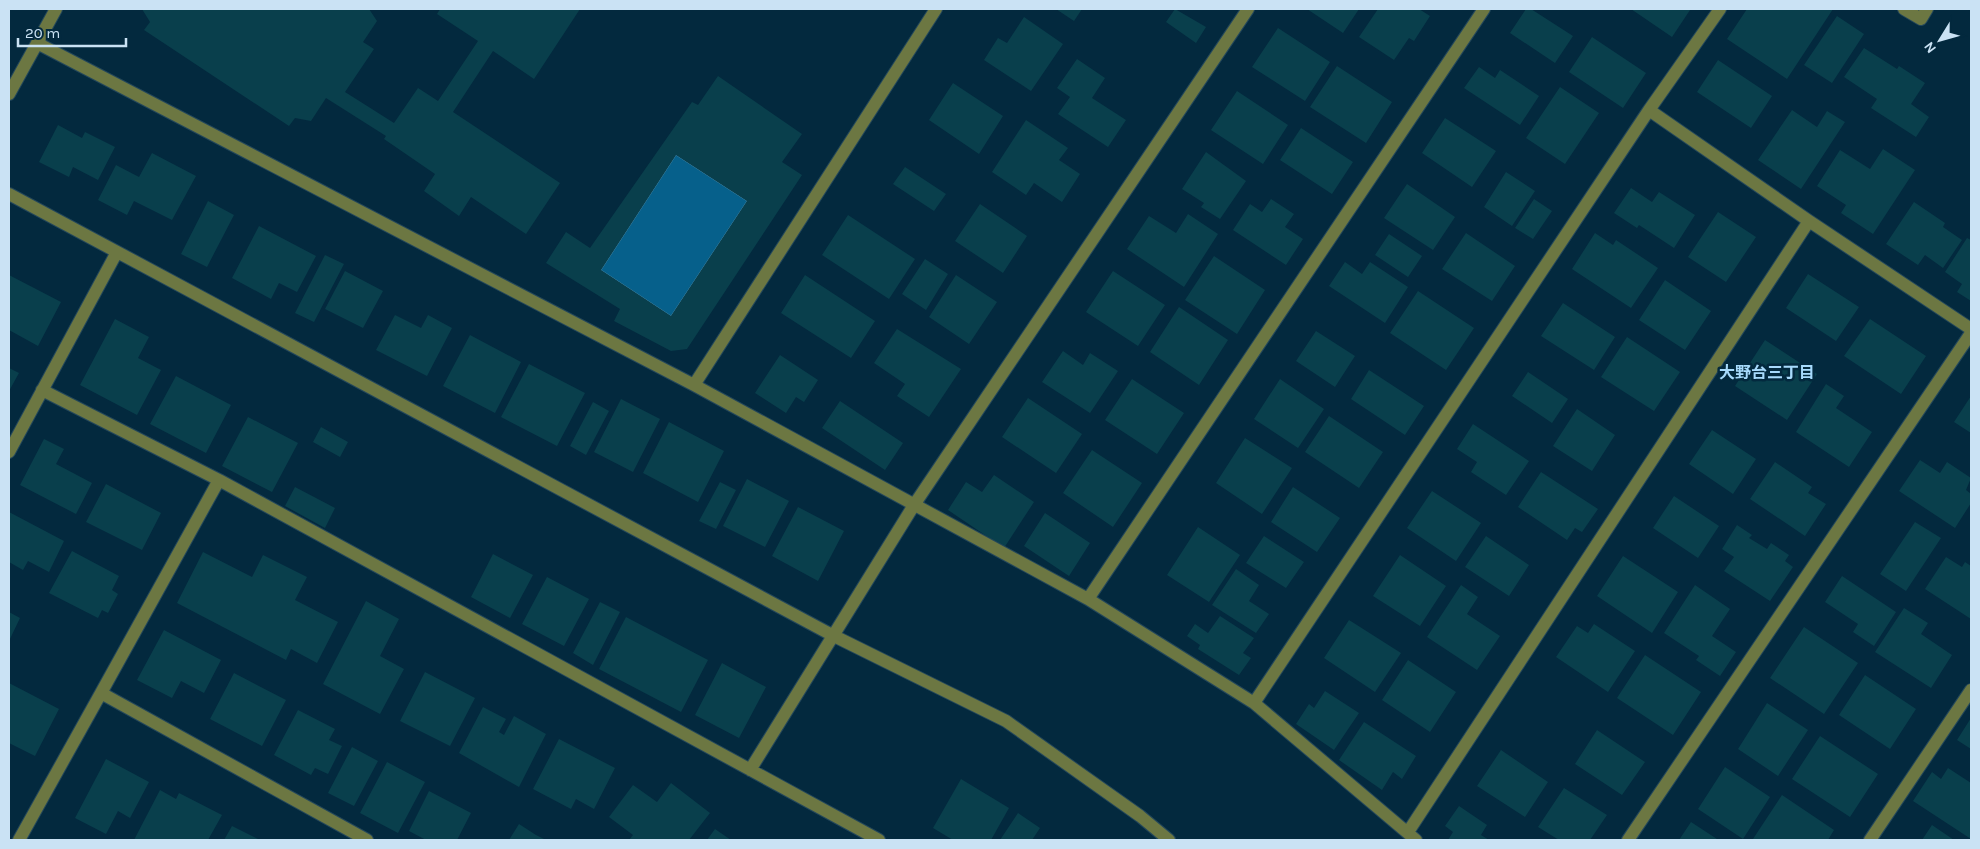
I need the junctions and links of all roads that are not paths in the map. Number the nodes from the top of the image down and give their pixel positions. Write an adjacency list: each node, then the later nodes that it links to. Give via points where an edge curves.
1 (56, 9): 8 (street)
2 (936, 9): 15 (street)
3 (1248, 9): 19 (street)
4 (1484, 9): 20 (street)
5 (1720, 9): 10 (street)
6 (1904, 9): 7 (street, via 1921,19)
7 (1927, 9)
8 (37, 43): 9 (street); 15 (street)
9 (9, 94)
10 (1649, 110): 12 (street); 24 (street)
11 (9, 194): 13 (street)
12 (1809, 222): 14 (street); 26 (street)
13 (117, 252): 16 (street); 21 (street)
14 (1971, 331): 31 (street)
15 (694, 385): 19 (street)
16 (42, 390): 17 (street); 18 (street)
17 (9, 452)
18 (219, 480): 23 (street); 25 (street)
19 (914, 505): 20 (street); 21 (street)
20 (1088, 599): 24 (street)
21 (832, 635): 25 (street); 30 (street, via 1006,722)
22 (1971, 690): 32 (street)
23 (101, 692): 27 (street); 28 (street)
24 (1254, 703): 26 (street)
25 (750, 770): 29 (street)
26 (1412, 836)
27 (19, 840)
28 (367, 840)
29 (879, 840)
30 (1169, 840)
31 (1628, 840)
32 (1870, 840)

